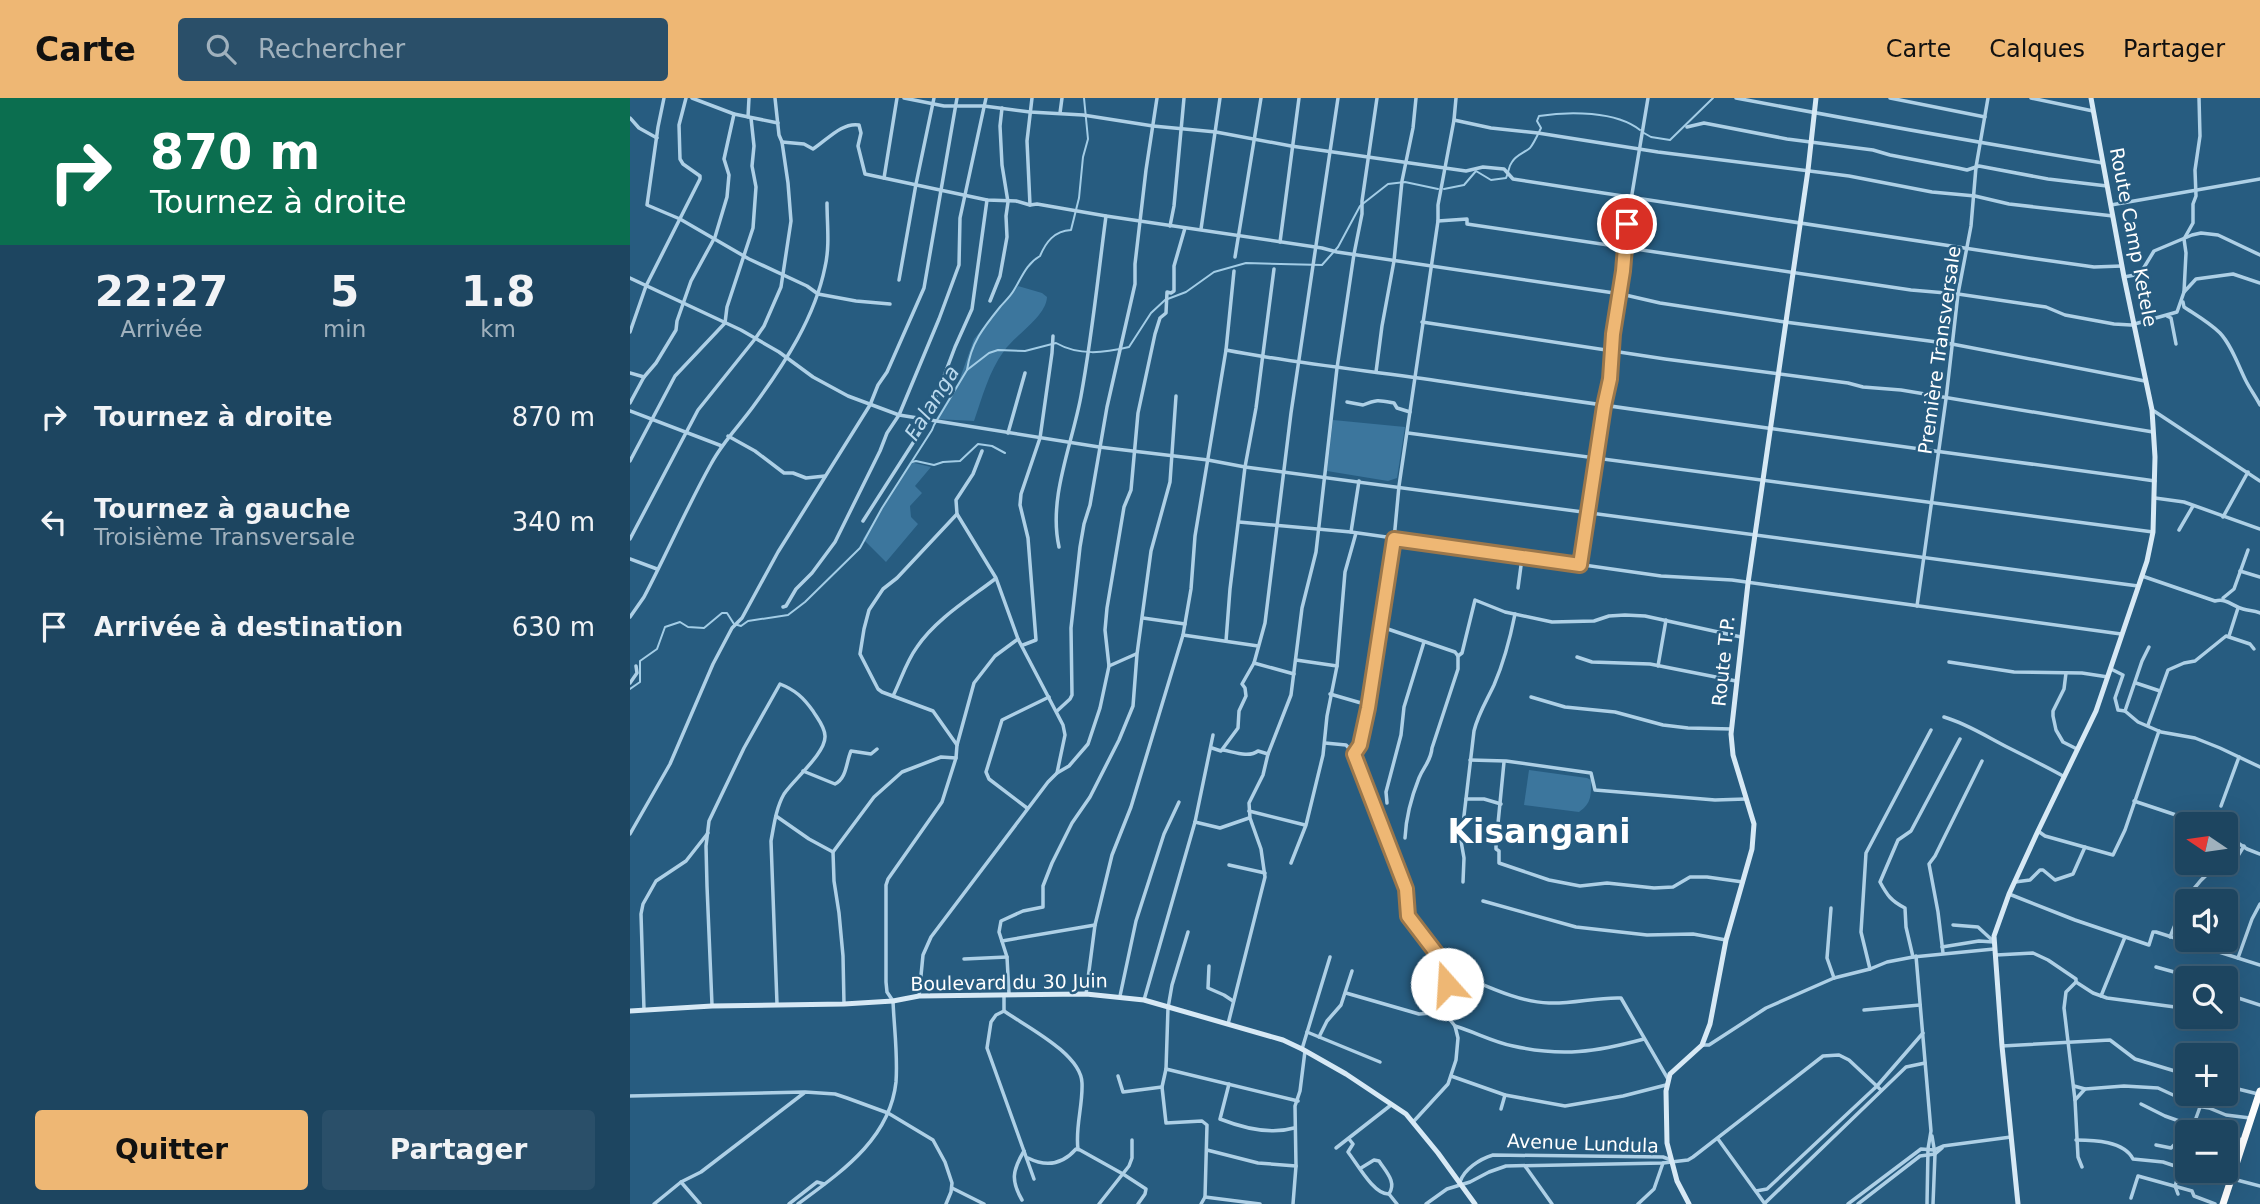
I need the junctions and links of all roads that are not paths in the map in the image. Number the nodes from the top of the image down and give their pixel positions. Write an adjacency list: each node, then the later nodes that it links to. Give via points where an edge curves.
1 (664, 98): 46 (street)
2 (685, 98): 76 (street, via 679,125 680,159 700,178)
3 (692, 98): 36 (street)
4 (749, 98): 38 (street)
5 (775, 98): 41 (street)
6 (957, 98): 29 (street)
7 (986, 98): 30 (street)
8 (1032, 98): 33 (street)
9 (1062, 98): 34 (street)
10 (1157, 98): 42 (street)
11 (1184, 98): 43 (street)
12 (1220, 98): 45 (street)
13 (1261, 98): 47 (street)
14 (1298, 98): 51 (street)
15 (1338, 98): 53 (street)
16 (1377, 98): 54 (street)
17 (1416, 98): 55 (street)
18 (1456, 98): 40 (street)
19 (1648, 98): 52 (street)
20 (1736, 98): 35 (street)
21 (1816, 98): 35 (street, Route T.P.)
22 (1890, 98): 37 (street)
23 (1988, 98): 37 (street, Première Transversale)
24 (2031, 98): 32 (street)
25 (2091, 98): 32 (street, Route Camp Ketele)
26 (2199, 98): 64 (street)
27 (899, 99): 28 (street); 60 (street)
28 (934, 101): 29 (street); 62 (street)
29 (955, 105): 30 (street); 65 (street)
30 (984, 106): 31 (street); 66 (street)
31 (1002, 107): 33 (street); 70 (street, via 1002,165)
32 (2093, 111): 56 (street, Route Camp Ketele)
33 (1030, 112): 34 (street); 72 (street)
34 (1060, 113): 42 (street)
35 (1814, 113): 48 (street); 50 (street, Route T.P.)
36 (734, 114): 38 (street); 84 (street, via 724,159 729,175 727,197)
37 (1985, 117): 48 (street, Première Transversale)
38 (750, 118): 41 (street); 92 (street, via 757,187)
39 (630, 120): 46 (street)
40 (1454, 120): 52 (street); 58 (street)
41 (778, 123): 49 (street)
42 (1153, 126): 43 (street); 78 (street)
43 (1181, 127): 45 (street); 80 (street)
44 (1687, 127): 50 (street, via 1704,122)
45 (1216, 132): 47 (street); 82 (street)
46 (657, 138): 76 (street, via 648,205)
47 (1254, 139): 51 (street); 83 (street)
48 (1982, 141): 56 (street); 57 (street, Première Transversale)
49 (782, 142): 60 (street, via 813,149 848,124 859,125 864,173); 100 (street, via 791,221)
50 (1811, 142): 57 (street, via 1968,170); 59 (street, Route T.P.)
51 (1291, 146): 53 (street); 86 (street)
52 (1639, 148): 59 (street); 67 (street)
53 (1329, 150): 54 (street); 88 (street)
54 (1368, 157): 55 (street); 90 (street)
55 (1406, 162): 58 (street); 94 (street)
56 (2103, 163): 63 (street, Route Camp Ketele)
57 (1976, 167): 63 (street); 68 (street, Première Transversale)
58 (1446, 169): 67 (street, via 1504,169 1513,179); 77 (street)
59 (1808, 170): 68 (street); 79 (street, Route T.P.)
60 (884, 178): 62 (street)
61 (2260, 179): 64 (street)
62 (916, 184): 65 (street); 103 (street)
63 (2107, 186): 73 (street, Route Camp Ketele)
64 (2196, 189): 73 (street); 85 (street, via 2193,221)
65 (940, 190): 66 (street); 141 (street, via 924,288)
66 (965, 194): 69 (street); 147 (street, via 959,265)
67 (1632, 196): 79 (street); 87 (street)
68 (1975, 196): 75 (street); 89 (street, Première Transversale)
69 (987, 200): 70 (street); 149 (street, via 972,309)
70 (1008, 202): 72 (street); 110 (street, via 1007,246)
71 (827, 203): 107 (street, via 828,244)
72 (1030, 205): 74 (street)
73 (2111, 205): 75 (street, Route Camp Ketele)
74 (1106, 216): 78 (street); 157 (street, via 1082,395)
75 (2113, 216): 96 (street, Route Camp Ketele)
76 (680, 219): 84 (street); 105 (street)
77 (1438, 221): 87 (street, via 1467,219 1467,224); 95 (street)
78 (1141, 222): 80 (street); 159 (street, via 1135,284)
79 (1800, 222): 89 (street); 99 (street, Route T.P.)
80 (1170, 226): 81 (street)
81 (1185, 228): 82 (street); 161 (street, via 1174,266 1174,290 1167,292 1166,313 1155,334)
82 (1201, 229): 83 (street)
83 (1240, 236): 86 (street); 93 (street)
84 (713, 239): 92 (street); 112 (street)
85 (2184, 239): 91 (street, via 2202,233 2218,235); 101 (street, via 2154,251 2139,275); 106 (street)
86 (1280, 242): 88 (street)
87 (1625, 246): 99 (street); 108 (street)
88 (1316, 247): 90 (street); 128 (street)
89 (1967, 248): 96 (street, via 2094,267); 109 (street, Première Transversale)
90 (1354, 254): 94 (street); 129 (street)
91 (2260, 255)
92 (745, 256): 100 (street); 117 (street)
93 (1235, 257)
94 (1394, 261): 95 (street); 130 (street)
95 (1431, 266): 108 (street); 115 (street)
96 (2122, 266): 101 (street, Route Camp Ketele)
97 (1274, 269): 126 (street)
98 (1234, 271): 124 (street)
99 (1793, 272): 109 (street); 116 (street, Route T.P.)
100 (784, 277): 107 (street); 120 (street)
101 (2124, 277): 118 (street, Route Camp Ketele)
102 (630, 278): 105 (street)
103 (899, 280)
104 (2260, 283): 106 (street, via 2233,274 2196,279)
105 (646, 286): 112 (street); 119 (street)
106 (2184, 292): 111 (street)
107 (818, 294): 113 (street); 127 (street)
108 (1621, 294): 116 (street); 125 (street)
109 (1958, 294): 118 (street, via 2046,307 2114,324); 122 (street, Première Transversale)
110 (990, 301)
111 (2183, 302): 114 (street, via 2178,312); 142 (street, via 2228,343)
112 (684, 304): 117 (street); 134 (street, via 676,330)
113 (890, 304)
114 (2165, 315): 118 (street); 123 (street, via 2171,318)
115 (1422, 321): 125 (street); 135 (street)
116 (1785, 322): 122 (street); 133 (street, Route T.P.)
117 (725, 323): 120 (street); 148 (street, via 680,368)
118 (2135, 324): 136 (street, Route Camp Ketele)
119 (630, 332)
120 (755, 339): 127 (street); 151 (street, via 710,393)
121 (1053, 342): 156 (street)
122 (1952, 344): 136 (street); 138 (street, Première Transversale)
123 (2176, 344)
124 (1226, 350): 126 (street); 165 (street)
125 (1611, 350): 133 (street); 143 (street)
126 (1261, 357): 128 (street); 167 (street)
127 (787, 358): 141 (street, via 813,377); 155 (street)
128 (1300, 361): 129 (street); 168 (street)
129 (1337, 368): 130 (street); 171 (street)
130 (1376, 372): 135 (street)
131 (630, 373): 134 (street)
132 (1025, 373): 153 (street)
133 (1777, 374): 138 (street); 150 (street, Route T.P.)
134 (644, 377): 140 (street)
135 (1415, 377): 143 (street); 146 (street)
136 (2147, 381): 144 (street, Route Camp Ketele)
137 (1176, 396): 163 (street)
138 (1946, 399): 152 (street); 162 (street, Première Transversale)
139 (1347, 402): 146 (street, via 1363,405 1378,399)
140 (630, 403)
141 (870, 405): 147 (street); 170 (street)
142 (2260, 405)
143 (1604, 406): 150 (street); 164 (street)
144 (2152, 410): 152 (street, Route Camp Ketele); 169 (street)
145 (630, 411): 148 (street)
146 (1410, 412): 154 (street)
147 (899, 415): 149 (street); 210 (street, via 835,542)
148 (651, 420): 151 (street); 166 (street)
149 (929, 421): 153 (street); 183 (street)
150 (1769, 427): 162 (street); 172 (street, Route T.P.)
151 (687, 432): 158 (street); 192 (street)
152 (2153, 432): 174 (street, Route Camp Ketele)
153 (1008, 433): 156 (street)
154 (1408, 433): 164 (street); 176 (street)
155 (728, 436): 158 (street); 170 (street, via 784,473)
156 (1040, 438): 157 (street); 226 (street, via 1020,505 1028,538 1036,640)
157 (1070, 443): 159 (street); 194 (street, via 1057,508)
158 (722, 446): 200 (street)
159 (1099, 447): 161 (street); 253 (street, via 1076,578 1072,695)
160 (982, 451): 181 (street, via 956,500)
161 (1135, 451): 163 (street); 237 (street, via 1107,608)
162 (1938, 451): 174 (street); 178 (street, Première Transversale)
163 (1170, 455): 165 (street); 215 (street, via 1168,493 1151,551)
164 (1596, 458): 172 (street); 180 (street)
165 (1208, 460): 167 (street); 217 (street)
166 (630, 461)
167 (1245, 467): 168 (street); 184 (street)
168 (1284, 471): 171 (street); 185 (street)
169 (2248, 472): 175 (street); 182 (street)
170 (825, 476): 295 (street, via 732,628 670,764)
171 (1324, 476): 173 (street); 186 (street)
172 (1762, 480): 178 (street); 191 (street, Route T.P.)
173 (1359, 481): 176 (street); 190 (street)
174 (2155, 481): 177 (street, Route Camp Ketele)
175 (2260, 481)
176 (1399, 486): 180 (street); 193 (street)
177 (2154, 498): 179 (street); 189 (street, Route Camp Ketele)
178 (1931, 503): 189 (street); 196 (street, Première Transversale)
179 (2193, 506): 182 (street); 188 (street)
180 (1588, 512): 191 (street); 199 (street)
181 (957, 514): 203 (street); 249 (street, via 883,589 869,610 860,654 878,689)
182 (2223, 517): 187 (street)
183 (863, 521)
184 (1239, 522): 185 (street); 224 (street)
185 (1279, 526): 186 (street); 227 (street)
186 (1320, 528): 190 (street); 233 (street)
187 (2260, 529)
188 (2179, 530)
189 (2153, 532): 202 (street, Route Camp Ketele)
190 (1353, 533): 193 (street); 238 (street)
191 (1755, 534): 196 (street); 205 (street, Route T.P.)
192 (630, 539)
193 (1394, 539): 197 (street); 218 (street)
194 (1059, 547)
195 (2248, 550): 201 (street)
196 (1924, 557): 206 (street); 209 (street, Première Transversale)
197 (1522, 558): 199 (street); 207 (street)
198 (630, 559): 200 (street)
199 (1580, 565): 205 (street)
200 (657, 569): 214 (street)
201 (2240, 571): 204 (street); 208 (street, via 2232,591)
202 (2142, 576): 206 (street, Route Camp Ketele); 208 (street, via 2215,601)
203 (996, 578): 223 (street); 249 (street, via 919,643)
204 (2260, 578)
205 (1748, 583): 209 (street); 222 (street, Route T.P.)
206 (2138, 586): 219 (street, Route Camp Ketele)
207 (1518, 588)
208 (2221, 599): 211 (street)
209 (1917, 606): 219 (street)
210 (783, 607)
211 (2238, 607): 212 (street); 221 (street)
212 (2260, 613)
213 (1515, 614): 216 (street, via 1562,623 1625,615); 231 (street, via 1475,600); 272 (street, via 1499,674 1478,717)
214 (630, 618)
215 (1143, 618): 217 (street); 230 (street)
216 (1666, 620): 222 (street); 239 (street)
217 (1185, 624): 220 (street)
218 (1379, 626): 225 (street); 252 (street)
219 (2121, 634): 240 (street, Route Camp Ketele)
220 (1183, 635): 224 (street); 312 (street, via 1112,855)
221 (2229, 636): 229 (street); 247 (street, via 2195,661 2168,670)
222 (1741, 637): 244 (street, Route T.P.)
223 (1018, 639): 226 (street); 263 (street, via 995,656 974,683)
224 (1226, 641): 227 (street)
225 (1424, 642): 231 (street); 283 (street, via 1404,707)
226 (1023, 645): 250 (street)
227 (1258, 646): 235 (street)
228 (2149, 647): 246 (street)
229 (2254, 649)
230 (1137, 653): 237 (street); 318 (street, via 1129,717 1056,854 1043,886 1043,907 1001,921)
231 (1458, 656): 296 (street, via 1432,758 1411,798)
232 (1577, 657): 239 (street, via 1589,662)
233 (1296, 660): 238 (street); 242 (street)
234 (1949, 662): 241 (street)
235 (1254, 663): 242 (street); 267 (street, via 1241,684 1246,696 1238,728)
236 (636, 666): 245 (street)
237 (1109, 666): 277 (street, via 1091,739 1069,766)
238 (1337, 666): 248 (street)
239 (1658, 666): 244 (street)
240 (2111, 669): 243 (street, Route Camp Ketele); 254 (street, via 2123,675 2115,698 2118,710)
241 (2066, 673): 243 (street); 266 (street, via 2053,716 2063,742)
242 (1294, 674): 268 (street, via 1285,714)
243 (2108, 677): 266 (street, Route Camp Ketele)
244 (1737, 681): 257 (street, Route T.P.)
245 (630, 683)
246 (2135, 683): 247 (street); 254 (street)
247 (2160, 691): 256 (street)
248 (1330, 694): 252 (street); 262 (street)
249 (893, 696): 263 (street, via 933,710)
250 (1049, 697): 253 (street); 286 (street, via 1002,720 987,769 989,779)
251 (1531, 697): 257 (street, via 1688,729)
252 (1368, 705): 269 (street)
253 (1056, 711): 277 (street, via 1065,735)
254 (2126, 711): 256 (street)
255 (1944, 717): 278 (street, via 1965,723)
256 (2148, 725): 259 (street)
257 (1732, 729): 280 (street, Route T.P., via 1733,755)
258 (1931, 730): 330 (street, via 1866,853 1861,932)
259 (2159, 731): 270 (street, via 2195,738); 281 (street)
260 (1213, 735): 264 (street)
261 (1960, 739): 322 (street, via 1911,831 1898,839 1880,882 1887,896 1905,908)
262 (1325, 743): 269 (street, via 1346,746); 292 (street)
263 (957, 745): 271 (street)
264 (1212, 748): 267 (street); 291 (street)
265 (877, 749): 276 (street, via 872,754 851,751 843,776 835,784)
266 (2077, 749): 278 (street, Route Camp Ketele)
267 (1221, 751): 268 (street)
268 (1268, 754): 287 (street)
269 (1354, 754): 332 (street, via 1406,889 1408,916)
270 (2239, 757): 275 (street); 285 (street)
271 (956, 758): 300 (street, via 941,757 902,772 874,797); 344 (street, via 938,810 886,886 886,982)
272 (1470, 760): 274 (street); 279 (street)
273 (1982, 761): 319 (street, via 1929,864)
274 (1504, 762): 280 (street, via 1591,773 1595,790); 284 (street)
275 (2260, 767)
276 (803, 771): 288 (street, via 786,791); 294 (street, via 821,750 823,727 800,694 780,684 712,813)
277 (1057, 773): 286 (street)
278 (2063, 776): 293 (street, Route Camp Ketele)
279 (1465, 799): 284 (street); 305 (street)
280 (1746, 799): 306 (street, Route T.P., via 1754,824)
281 (2134, 801): 289 (street); 299 (street, via 2113,855)
282 (1179, 802): 340 (street, via 1136,920)
283 (1387, 803)
284 (1501, 804): 306 (street, via 1496,849 1499,863 1506,867 1580,886 1673,887 1690,877)
285 (2221, 806)
286 (1027, 809): 339 (street, via 931,937 923,955)
287 (1249, 811): 290 (street); 292 (street)
288 (776, 815): 300 (street); 350 (street, via 770,855)
289 (2175, 815)
290 (1250, 818): 291 (street, via 1220,828); 304 (street)
291 (1195, 822): 343 (street)
292 (1306, 825): 302 (street)
293 (2038, 831): 299 (street); 307 (street, Route Camp Ketele)
294 (709, 832): 349 (street); 353 (street, via 686,861 656,881 643,904)
295 (630, 834)
296 (1405, 838)
297 (2238, 842): 298 (street)
298 (2244, 846): 301 (street); 316 (street, via 2226,867 2217,866 2197,883)
299 (2085, 847): 307 (street, via 2073,874 2055,880 2040,870 2030,880)
300 (833, 852): 346 (street)
301 (2260, 854)
302 (1291, 863)
303 (1229, 865): 304 (street)
304 (1266, 873): 345 (street)
305 (1462, 882)
306 (1743, 882): 317 (street, Route T.P.)
307 (2015, 882): 308 (street, Route Camp Ketele)
308 (2009, 894): 315 (street); 320 (street, Route Camp Ketele, via 1997,923)
309 (1483, 901): 317 (street, via 1576,928)
310 (2260, 904): 325 (street)
311 (1831, 908): 334 (street, via 1827,958)
312 (1096, 925): 318 (street); 338 (street)
313 (1953, 925): 320 (street, via 1978,927)
314 (1188, 932): 352 (street)
315 (2125, 937): 316 (street, via 2149,945 2153,932); 341 (street)
316 (2170, 937): 325 (street)
317 (1726, 940): 365 (street, Route T.P.)
318 (1002, 942): 323 (street)
319 (1942, 947): 320 (street, via 1979,941); 321 (street)
320 (1994, 948): 321 (street); 335 (street, via 2033,953); 366 (street)
321 (1943, 953): 322 (street)
322 (1915, 956): 330 (street); 347 (street)
323 (1007, 957): 326 (street); 337 (street)
324 (1330, 957): 360 (street)
325 (2238, 958): 327 (street)
326 (964, 959)
327 (2260, 965)
328 (1209, 966): 345 (street, via 1208,989)
329 (2156, 967): 333 (street)
330 (1870, 969): 334 (street)
331 (1352, 971): 336 (street)
332 (1450, 971): 357 (street); 363 (street, via 1546,1003 1621,998)
333 (2175, 972)
334 (1834, 978): 365 (street, via 1766,1008 1709,1045)
335 (2076, 982): 341 (street); 364 (street, via 2064,999)
336 (1346, 993): 357 (street, via 1419,1014); 362 (street)
337 (1007, 994): 338 (street, Boulevard du 30 Juin); 339 (street, Boulevard du 30 Juin); 356 (street)
338 (1086, 994): 340 (street, Boulevard du 30 Juin)
339 (919, 996): 344 (street, Boulevard du 30 Juin)
340 (1120, 996): 343 (street, Boulevard du 30 Juin)
341 (2101, 996): 351 (street)
342 (2238, 998): 348 (street)
343 (1144, 1000): 352 (street, Boulevard du 30 Juin)
344 (893, 1001): 346 (street, Boulevard du 30 Juin); 392 (street, via 896,1078)
345 (1233, 1001): 358 (street)
346 (844, 1004): 350 (street, Boulevard du 30 Juin)
347 (1920, 1005): 354 (street); 361 (street)
348 (2260, 1005)
349 (712, 1006): 350 (street, Boulevard du 30 Juin); 353 (street, Boulevard du 30 Juin)
350 (778, 1006)
351 (2175, 1007)
352 (1168, 1008): 358 (street, Boulevard du 30 Juin); 370 (street)
353 (644, 1010): 355 (street, Boulevard du 30 Juin)
354 (1864, 1010)
355 (630, 1011)
356 (1004, 1011): 409 (street, via 1077,1065 1082,1082); 413 (street, via 991,1022 987,1048)
357 (1447, 1016): 359 (street)
358 (1228, 1024): 367 (street, Boulevard du 30 Juin)
359 (1455, 1026): 363 (street, via 1511,1046 1563,1053 1584,1053); 373 (street, via 1458,1038)
360 (1307, 1032): 362 (street); 367 (street)
361 (1923, 1033): 369 (street); 377 (street)
362 (1318, 1037): 368 (street)
363 (1644, 1039): 374 (street)
364 (2067, 1041): 366 (street); 371 (street, via 2110,1040 2135,1059); 376 (street)
365 (1702, 1045): 374 (street, via 1674,1069)
366 (2002, 1046): 399 (street)
367 (1304, 1050): 387 (street); 388 (street, Boulevard du 30 Juin)
368 (1380, 1062)
369 (1925, 1063): 381 (street, via 1906,1067); 398 (street)
370 (1166, 1069): 375 (street); 378 (street)
371 (2175, 1071)
372 (1118, 1076): 378 (street, via 1123,1091)
373 (1451, 1076): 384 (street); 396 (street)
374 (1668, 1082): 384 (street, via 1565,1106); 415 (street)
375 (1229, 1084): 387 (street); 397 (street, via 1220,1119 1256,1129)
376 (2073, 1085): 380 (street); 386 (street)
377 (1877, 1086): 381 (street); 401 (street, via 1849,1060 1823,1056); 417 (street)
378 (1162, 1087): 410 (street, via 1167,1123 1204,1121)
379 (2238, 1088): 383 (street)
380 (2085, 1089): 386 (street); 390 (street, via 2158,1088)
381 (1881, 1090): 423 (street)
382 (805, 1092): 385 (street); 392 (street, via 835,1094); 426 (street, via 701,1172)
383 (2259, 1092): 393 (highway)
384 (1505, 1095): 391 (street)
385 (630, 1096)
386 (2075, 1100): 404 (street)
387 (1298, 1101): 397 (street)
388 (1393, 1104): 396 (street, Boulevard du 30 Juin); 400 (street)
389 (2141, 1104): 394 (street)
390 (2200, 1107): 393 (street); 395 (street)
391 (1501, 1109)
392 (888, 1113): 430 (street, via 863,1152); 434 (street, via 933,1140)
393 (2250, 1118): 405 (highway)
394 (2177, 1120)
395 (2195, 1120)
396 (1414, 1121): 431 (street, Boulevard du 30 Juin)
397 (1296, 1128): 418 (street)
398 (1931, 1131): 411 (street); 412 (street)
399 (2011, 1137): 412 (street, via 1943,1146); 463 (street)
400 (1349, 1139): 408 (street); 422 (street, via 1353,1144 1348,1152)
401 (1718, 1139): 415 (street, via 1688,1160); 435 (street)
402 (2238, 1139): 405 (street)
403 (1132, 1140): 424 (street, via 1132,1158)
404 (2076, 1140): 420 (street); 421 (street, via 2096,1140 2126,1150 2133,1159)
405 (2242, 1140): 414 (highway)
406 (2175, 1144): 407 (street, via 2171,1148)
407 (2156, 1145)
408 (1336, 1148)
409 (1078, 1149): 413 (street, via 1061,1162 1042,1164); 424 (street)
410 (1207, 1150): 418 (street, via 1258,1163); 438 (street)
411 (1928, 1152): 412 (street); 459 (street, via 1921,1149); 460 (street); 461 (street)
412 (1935, 1152): 462 (street)
413 (1025, 1154): 425 (street); 440 (street, via 1016,1165 1015,1176)
414 (2238, 1154)
415 (1671, 1160): 416 (street, Avenue Lundula); 431 (street, Avenue Lundula, via 1493,1155 1463,1174); 457 (street)
416 (1662, 1163): 419 (street, Avenue Lundula); 456 (street, via 1654,1189)
417 (1792, 1165): 423 (street); 435 (street, via 1767,1189)
418 (1296, 1166): 451 (street)
419 (1525, 1166): 431 (street, Avenue Lundula, via 1499,1167); 455 (street)
420 (2082, 1167)
421 (2175, 1167)
422 (1361, 1168): 436 (street, via 1374,1188); 436 (street, via 1379,1161 1392,1183)
423 (1796, 1173): 458 (street)
424 (1124, 1174): 441 (street); 442 (street, via 1146,1189)
425 (1034, 1179)
426 (681, 1182): 443 (street); 444 (street)
427 (2238, 1182): 433 (street)
428 (2176, 1183): 432 (street)
429 (2229, 1183): 465 (highway)
430 (824, 1184): 445 (street, via 817,1182); 446 (street)
431 (1459, 1184): 453 (street, Avenue Lundula); 454 (street, Boulevard du 30 Juin)
432 (2175, 1186): 437 (street); 439 (street, via 2138,1176); 464 (street)
433 (2260, 1186)
434 (952, 1188): 447 (street); 448 (street)
435 (1756, 1191): 458 (street)
436 (1389, 1194): 452 (street)
437 (2178, 1194)
438 (1205, 1197): 449 (street); 450 (street)
439 (2131, 1199)
440 (1022, 1200)
441 (1102, 1203)
442 (1141, 1203)
443 (654, 1204)
444 (700, 1204)
445 (789, 1204)
446 (798, 1204)
447 (946, 1204)
448 (984, 1204)
449 (1201, 1204)
450 (1260, 1204)
451 (1293, 1204)
452 (1396, 1204)
453 (1426, 1204)
454 (1475, 1204)
455 (1552, 1204)
456 (1638, 1204)
457 (1689, 1204)
458 (1765, 1204)
459 (1848, 1204)
460 (1858, 1204)
461 (1927, 1204)
462 (1933, 1204)
463 (2018, 1204)
464 (2215, 1204)
465 (2223, 1204)

